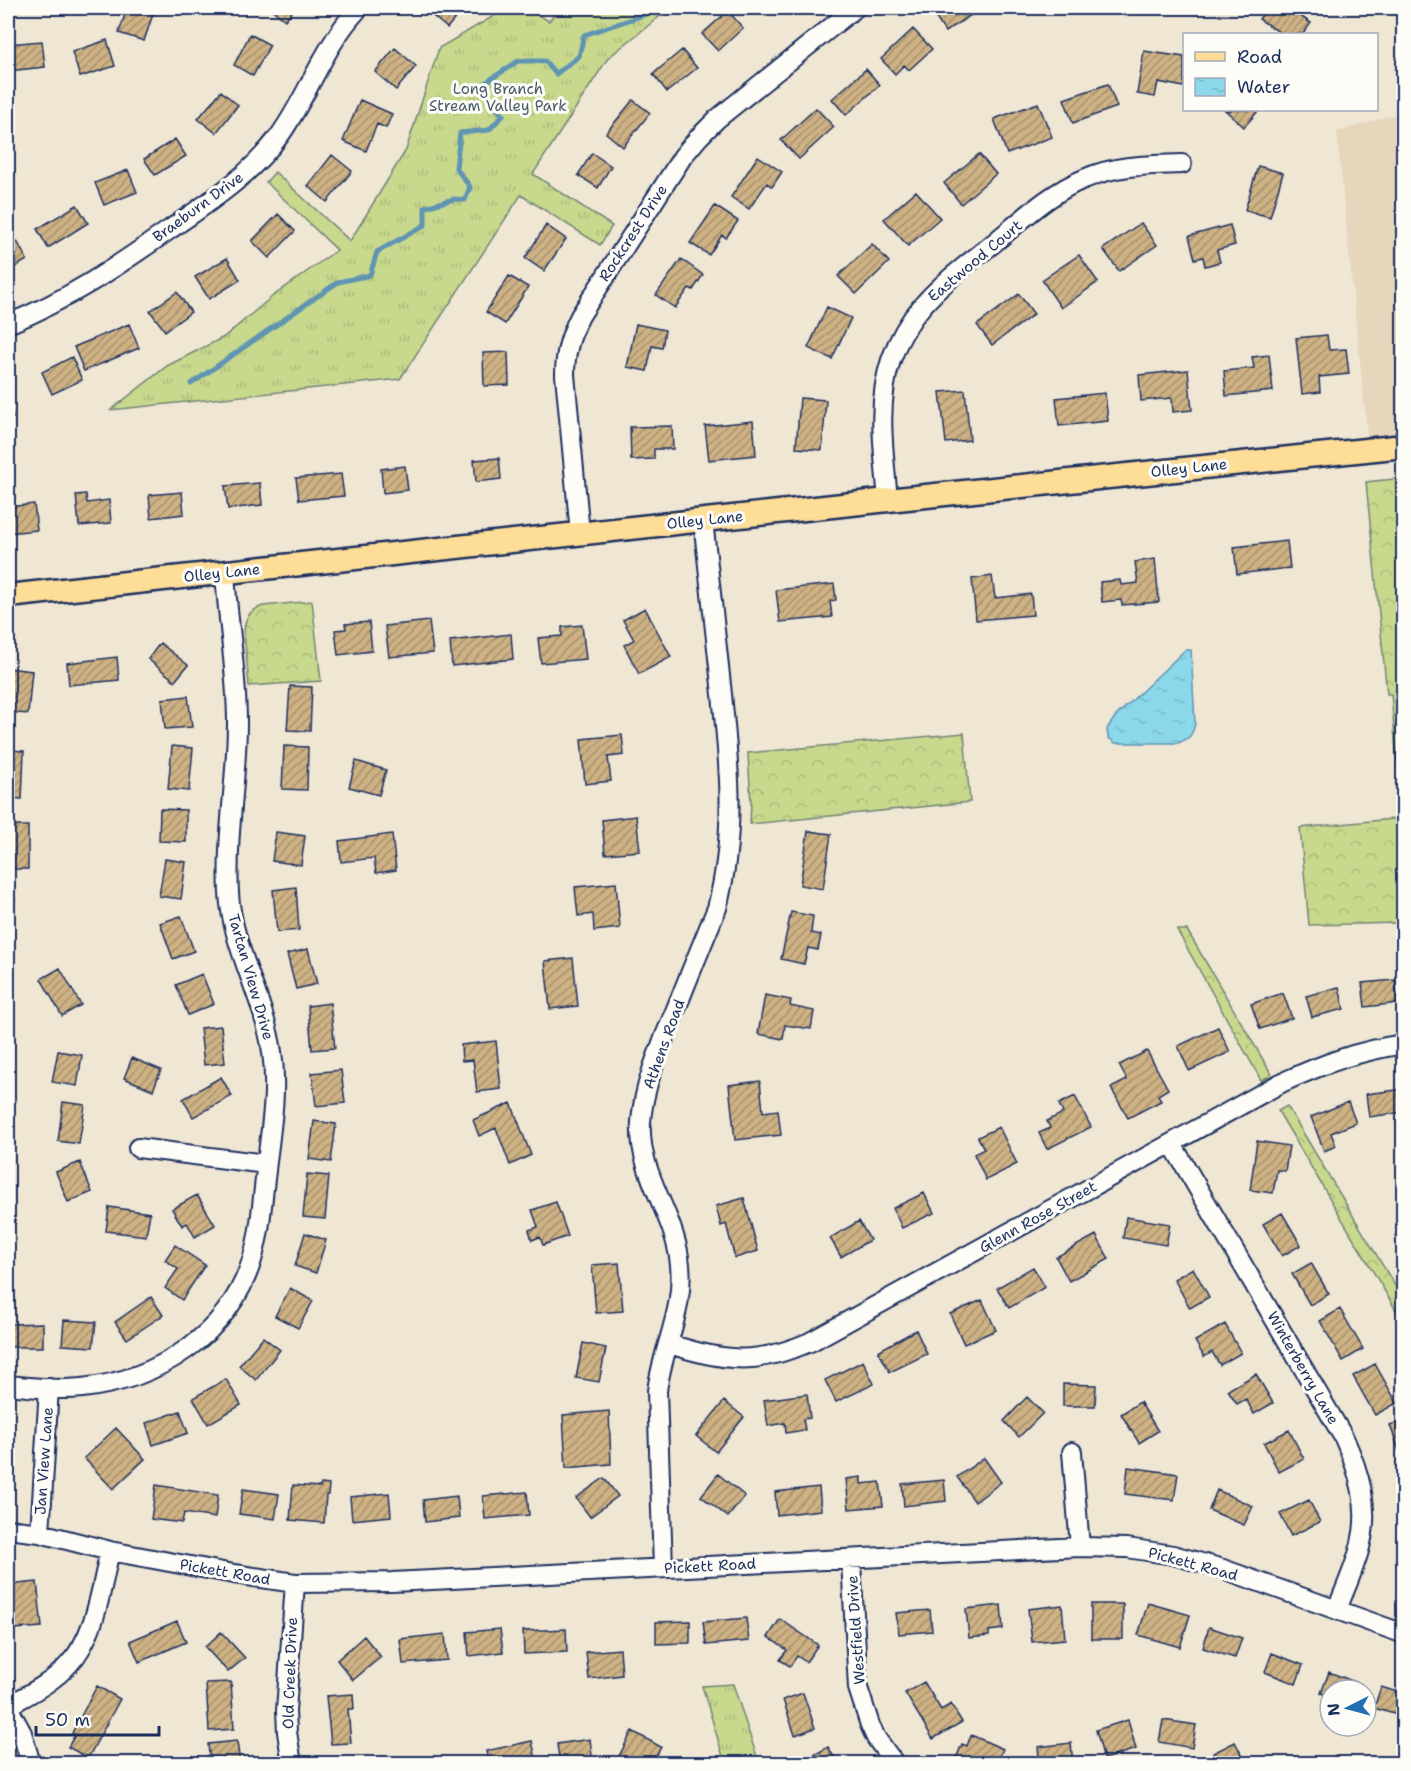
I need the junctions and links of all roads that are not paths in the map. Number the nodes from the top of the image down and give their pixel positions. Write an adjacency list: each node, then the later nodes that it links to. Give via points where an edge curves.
1 (359, 8): 4 (street, Braeburn Drive, via 319,64 293,115 267,152 247,172 101,277)
2 (855, 8): 8 (street, Rockcrest Drive, via 699,137 580,316 570,336 565,375)
3 (1182, 164): 6 (street, Eastwood Court, via 1105,171 1073,184 1025,217 922,306 898,342 885,382 882,429)
4 (8, 324)
5 (1404, 446): 6 (main road, Olley Lane)
6 (888, 500): 7 (main road, Olley Lane)
7 (703, 520): 8 (main road, Olley Lane); 15 (street, Athens Road, via 729,766 730,831 717,908 653,1065 641,1121 648,1172 679,1257 680,1298)
8 (580, 533): 9 (main road, Olley Lane)
9 (225, 573): 10 (main road, Olley Lane); 14 (street, Tartan View Drive, via 237,722 229,893 236,935 272,1052 274,1103)
10 (8, 596)
11 (1404, 1044): 12 (street, Glenn Rose Street, via 1321,1065)
12 (1172, 1144): 15 (street, Glenn Rose Street, via 794,1349 763,1357 731,1359); 26 (street, Winterberry Lane, via 1354,1461 1363,1497 1363,1531)
13 (138, 1148): 14 (street)
14 (266, 1164): 17 (street, Tartan View Drive, via 260,1228 252,1261 235,1297 211,1329 177,1357 137,1377 80,1389)
15 (669, 1344): 24 (street, Athens Road, via 657,1391)
16 (8, 1385): 17 (street, Tartan View Drive)
17 (49, 1388): 20 (street, Jan View Lane)
18 (1072, 1452): 21 (street)
19 (8, 1529): 20 (street, Pickett Road)
20 (40, 1533): 22 (street, Pickett Road)
21 (1080, 1547): 23 (street, Pickett Road); 26 (street, Pickett Road, via 1127,1548 1173,1555)
22 (110, 1551): 25 (street, Pickett Road); 28 (street, via 92,1625 79,1651 58,1675)
23 (851, 1560): 24 (street, Pickett Road); 31 (street, Westfield Drive, via 858,1688 870,1725)
24 (663, 1568): 25 (street, Pickett Road)
25 (295, 1583): 30 (street, Old Creek Drive, via 286,1711)
26 (1337, 1610): 27 (street, Pickett Road)
27 (1404, 1634)
28 (8, 1707): 29 (street, via 22,1732)
29 (31, 1764)
30 (292, 1764)
31 (895, 1764)

